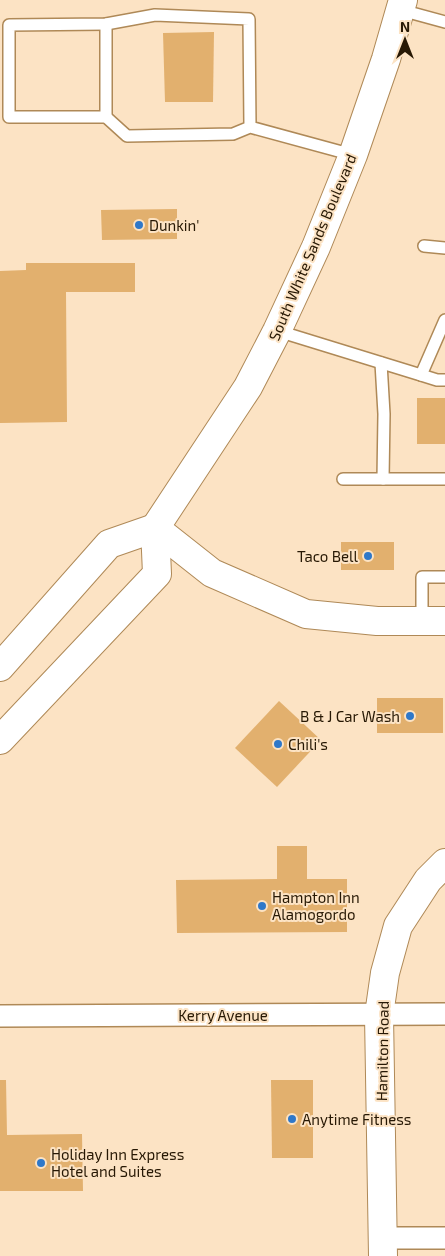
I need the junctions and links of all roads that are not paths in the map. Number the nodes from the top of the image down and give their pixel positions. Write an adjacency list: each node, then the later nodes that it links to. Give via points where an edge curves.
1 (402, 5): 2 (lane); 6 (main road, South White Sands Boulevard)
2 (445, 22)
3 (106, 24): 4 (lane); 4 (lane, via 9,26 9,117); 5 (lane, via 155,15 249,19)
4 (106, 117): 5 (lane, via 127,136 233,134)
5 (250, 126): 6 (lane)
6 (353, 155): 10 (main road, South White Sands Boulevard)
7 (424, 246): 8 (lane)
8 (445, 248)
9 (445, 320): 12 (lane)
10 (277, 331): 11 (lane); 17 (main road, South White Sands Boulevard, via 248,387)
11 (381, 363): 12 (lane); 15 (lane)
12 (421, 375): 13 (lane)
13 (445, 380)
14 (343, 479): 15 (lane)
15 (383, 479): 16 (lane)
16 (445, 479)
17 (156, 528): 19 (main road, via 212,573 306,614); 22 (main road, via 109,544); 23 (main road, via 157,574)
18 (445, 577): 20 (lane, via 422,577)
19 (377, 621): 20 (main road); 21 (main road, via 403,637)
20 (433, 621)
21 (445, 639)
22 (0, 667)
23 (0, 740)
24 (445, 864): 26 (main road, Hamilton Road, via 428,880 398,926 385,973)
25 (445, 1014): 26 (street, Kerry Avenue)
26 (379, 1015): 27 (street, Kerry Avenue); 29 (main road, Hamilton Road)
27 (0, 1016)
28 (445, 1238): 29 (street)
29 (382, 1247)

